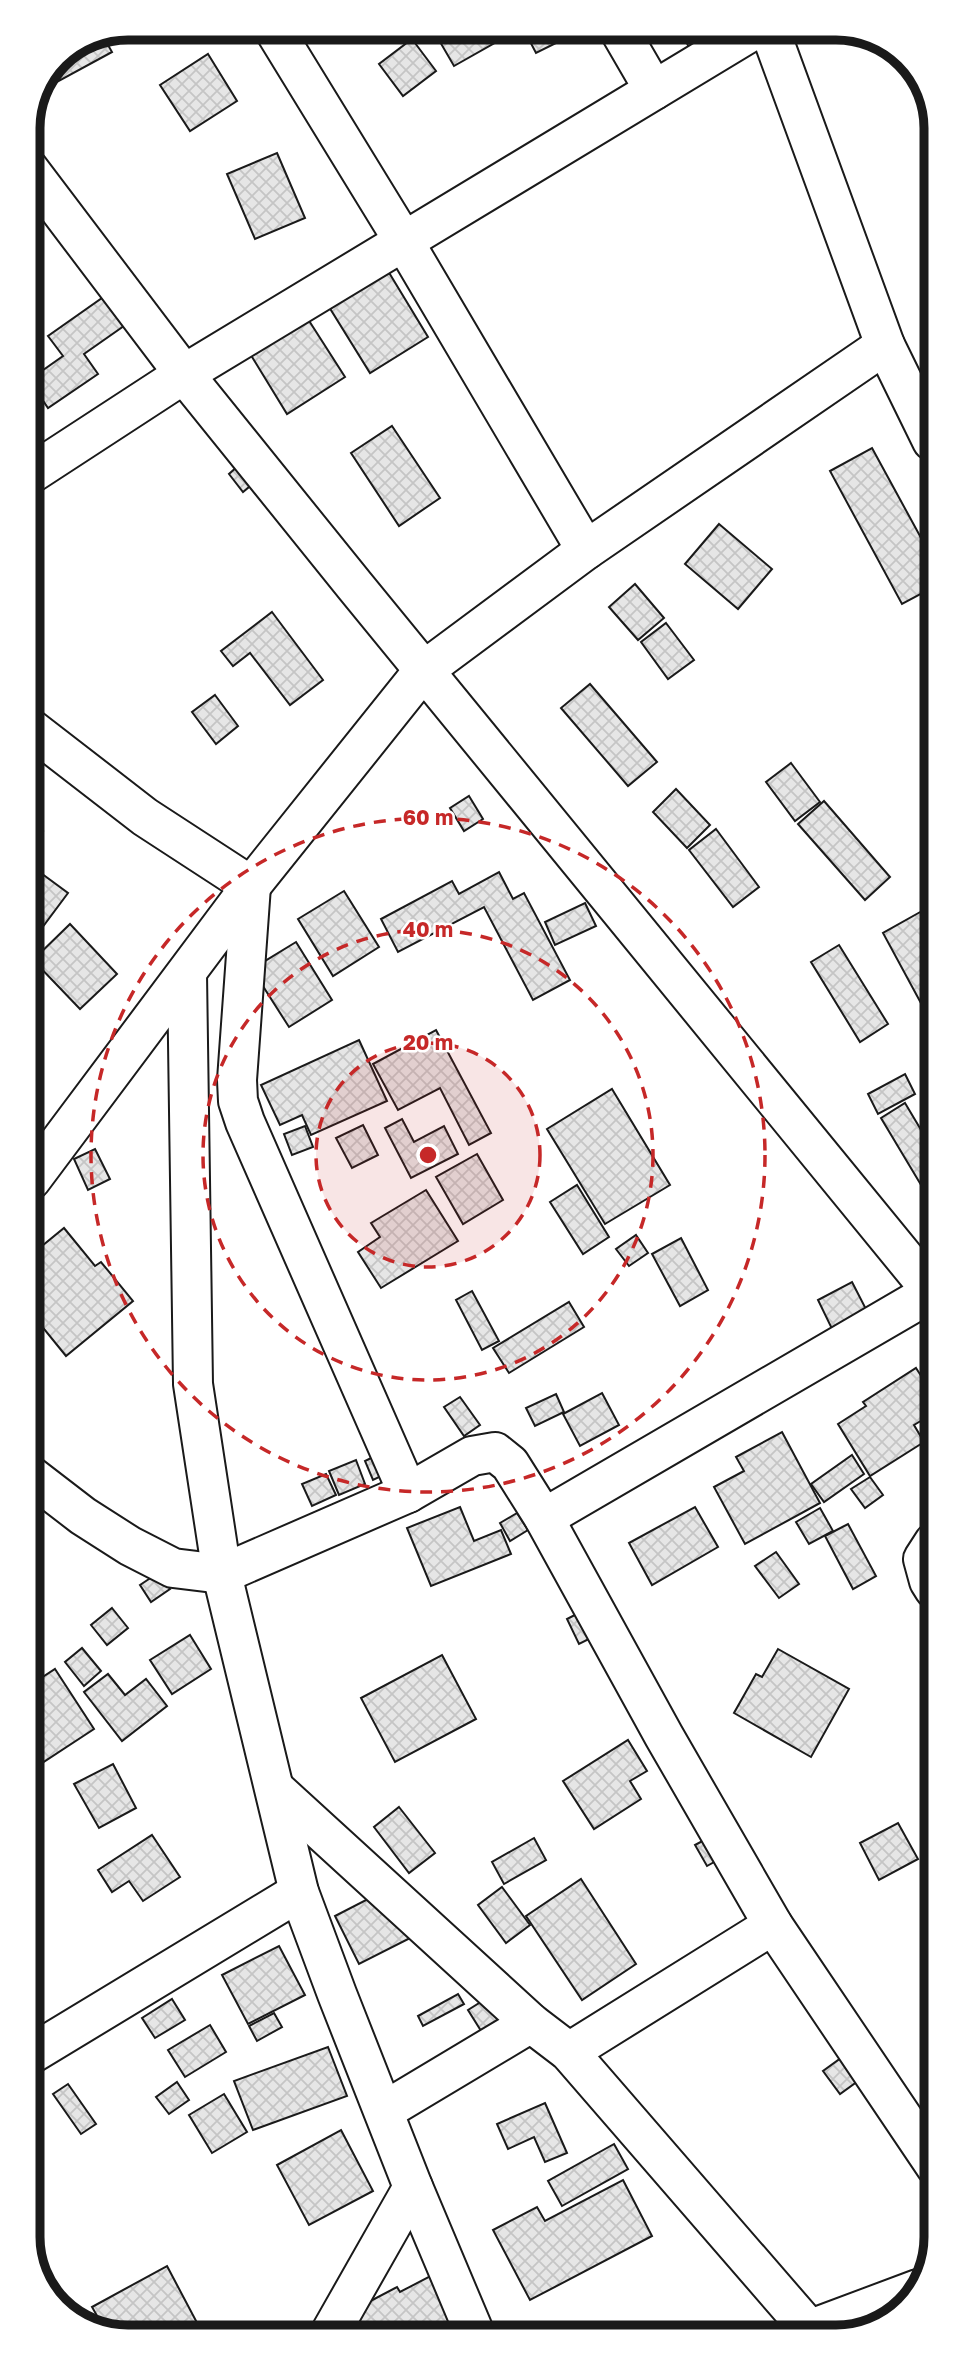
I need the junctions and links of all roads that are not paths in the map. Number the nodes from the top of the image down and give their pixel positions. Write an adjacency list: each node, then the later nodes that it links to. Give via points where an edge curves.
1 (280, 40): 7 (street)
2 (625, 40): 5 (street)
3 (737, 40): 5 (street)
4 (773, 40): 8 (street)
5 (654, 89): 7 (street)
6 (40, 184): 9 (street)
7 (403, 240): 9 (street); 12 (street)
8 (885, 345): 10 (street); 12 (street)
9 (184, 374): 11 (street); 13 (street)
10 (924, 425)
11 (40, 468)
12 (586, 550): 13 (street)
13 (423, 671): 15 (street); 18 (street)
14 (40, 736): 15 (street, via 145,817)
15 (251, 886): 16 (street); 21 (street, via 238,1101)
16 (187, 974): 17 (street); 23 (street, via 193,1384)
17 (40, 1168)
18 (924, 1282)
19 (924, 1298): 22 (street)
20 (40, 1483): 23 (street, via 83,1516 173,1569)
21 (408, 1493): 22 (street, via 472,1456 495,1452 510,1464); 23 (street)
22 (544, 1518): 26 (street)
23 (222, 1574): 24 (street)
24 (275, 1789): 25 (street); 27 (street)
25 (299, 1892): 28 (street); 30 (street)
26 (773, 1925): 29 (street); 31 (street)
27 (531, 2023): 29 (street); 30 (street)
28 (40, 2049)
29 (569, 2052): 36 (street)
30 (384, 2111): 32 (street)
31 (924, 2149)
32 (413, 2187): 34 (street); 35 (street)
33 (901, 2295): 37 (street)
34 (335, 2325)
35 (471, 2325)
36 (801, 2325)
37 (822, 2325)

